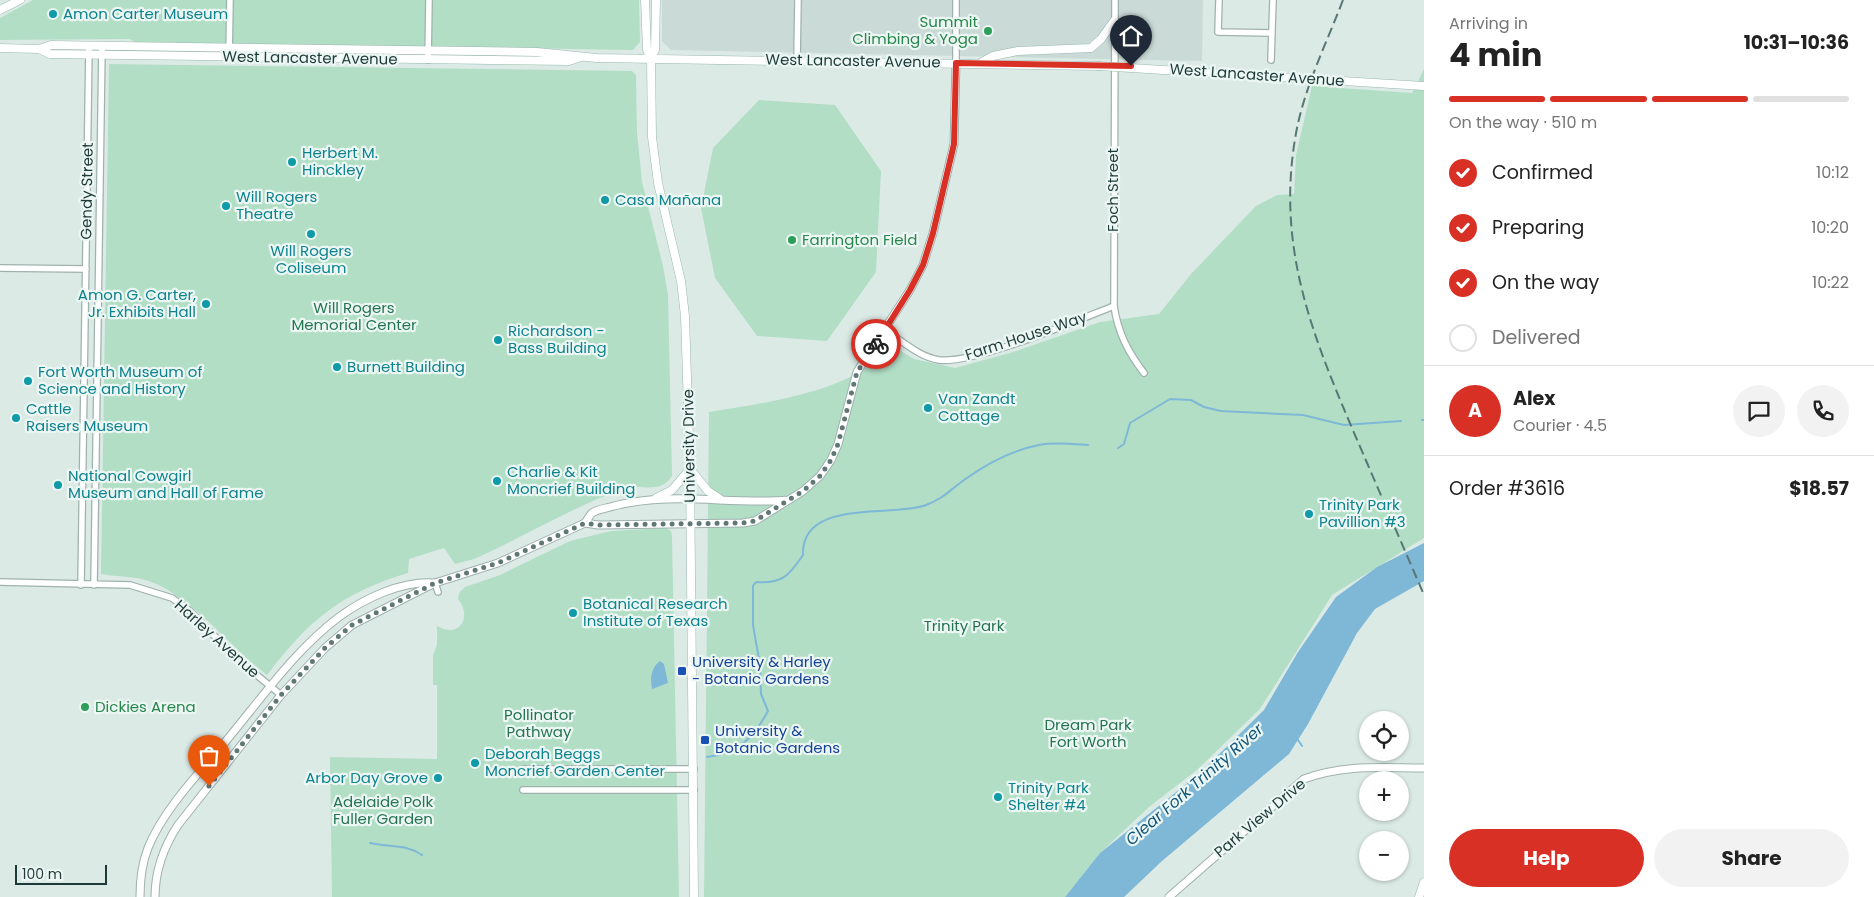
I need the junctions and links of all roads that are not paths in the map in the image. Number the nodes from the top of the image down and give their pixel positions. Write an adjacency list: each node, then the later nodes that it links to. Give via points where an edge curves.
1 (20, 0): 11 (main road)
2 (230, 0): 17 (street)
3 (429, 0): 19 (street)
4 (645, 0): 24 (main road, University Drive, via 647,50)
5 (656, 0): 24 (main road, University Drive, via 655,50)
6 (798, 0): 26 (street)
7 (956, 0): 28 (street)
8 (1115, 0): 12 (street, Foch Street)
9 (1219, 0): 13 (street, via 1218,32)
10 (1273, 0): 13 (street)
11 (0, 10)
12 (1114, 20): 29 (main road, via 1091,48 1018,51 993,56); 35 (street, Foch Street)
13 (1272, 33): 27 (street)
14 (89, 46): 15 (main road, West Lancaster Avenue); 18 (main road, West Lancaster Avenue, via 51,45); 20 (street, Gendy Street)
15 (102, 46): 17 (main road, West Lancaster Avenue); 21 (street, Gendy Street)
16 (0, 48): 18 (main road, West Lancaster Avenue)
17 (229, 48): 19 (main road, West Lancaster Avenue); 22 (street)
18 (39, 49): 20 (main road, West Lancaster Avenue, via 50,54)
19 (428, 50): 23 (main road, West Lancaster Avenue, via 537,52); 25 (street)
20 (88, 55): 21 (main road, West Lancaster Avenue); 31 (street, Gendy Street)
21 (102, 55): 22 (main road, West Lancaster Avenue); 32 (street, Gendy Street)
22 (228, 57): 25 (main road, West Lancaster Avenue)
23 (581, 57): 24 (main road, West Lancaster Avenue); 25 (main road, West Lancaster Avenue, via 569,61)
24 (651, 59): 26 (main road, West Lancaster Avenue); 40 (main road, University Drive, via 652,137 658,183 681,281 685,316)
25 (428, 60)
26 (797, 60): 28 (main road, West Lancaster Avenue)
27 (1271, 60)
28 (956, 63): 29 (main road, West Lancaster Avenue); 36 (street, via 954,144 933,233 919,273)
29 (978, 64): 30 (main road, West Lancaster Avenue, bridge, via 1099,66)
30 (1424, 86)
31 (87, 194): 32 (street); 34 (street, Gendy Street)
32 (99, 194): 38 (street, Gendy Street)
33 (0, 268): 34 (street)
34 (86, 269): 37 (street, Gendy Street)
35 (1114, 306): 36 (street, Farm House Way, via 990,350 951,360 929,358); 39 (street, Foch Street, via 1125,347)
36 (886, 330): 44 (street, via 857,372 831,460 820,476)
37 (85, 336): 38 (street); 49 (street, Gendy Street)
38 (97, 336): 50 (street, Gendy Street)
39 (1144, 373)
40 (690, 469): 41 (main road, via 672,490); 42 (main road, University Drive); 43 (main road, via 708,491)
41 (656, 498): 42 (street); 46 (street, via 636,500 593,513)
42 (690, 499): 43 (street); 45 (main road, University Drive)
43 (720, 499): 44 (street)
44 (788, 500): 45 (street, via 755,521)
45 (690, 522): 46 (street); 56 (main road, University Drive)
46 (585, 523): 48 (street, via 498,563)
47 (0, 582): 49 (street, Harley Avenue)
48 (435, 583): 51 (street); 52 (street, via 407,586 355,607 312,641); 53 (street, via 352,625 325,648)
49 (81, 585): 50 (street, Harley Avenue)
50 (94, 585): 52 (street, Harley Avenue, via 130,585 172,598)
51 (438, 592)
52 (271, 687): 53 (street, Harley Avenue); 60 (street, via 159,827 148,849)
53 (281, 695): 61 (street, via 166,843 159,862)
54 (1424, 768): 63 (street, Park View Drive, via 1347,768 1328,770 1304,779)
55 (523, 769): 56 (street)
56 (694, 769): 58 (main road, University Drive)
57 (523, 790): 58 (street)
58 (694, 790): 62 (main road, University Drive)
59 (1424, 882): 64 (main road)
60 (140, 897)
61 (155, 897)
62 (694, 897)
63 (1169, 897)
64 (1419, 897)

